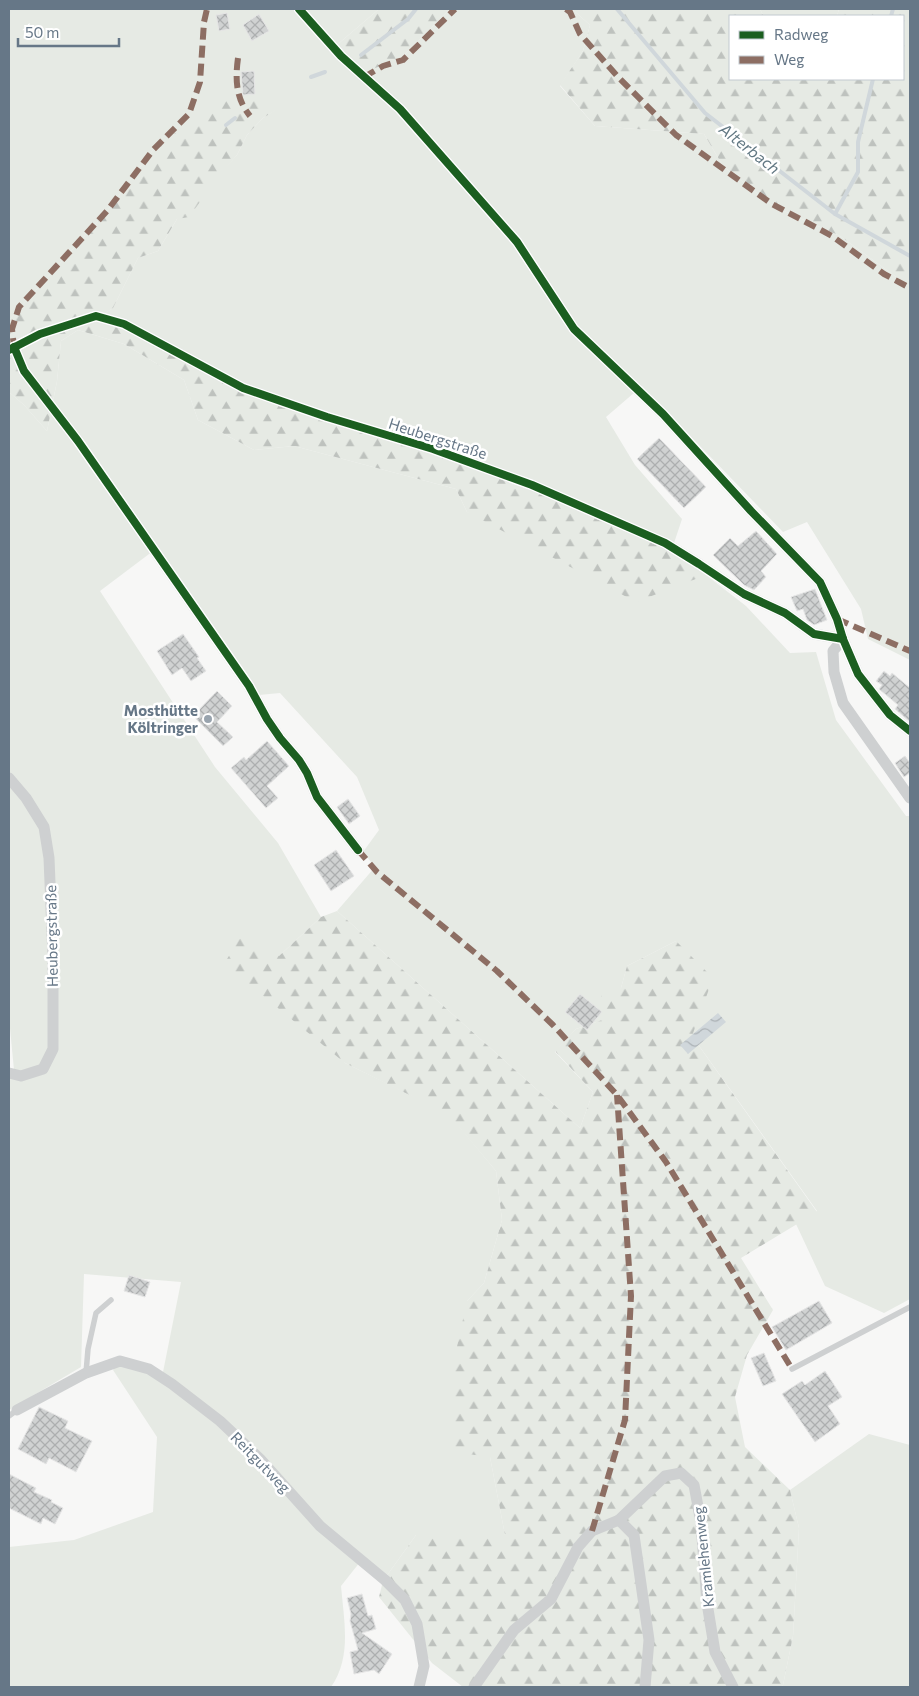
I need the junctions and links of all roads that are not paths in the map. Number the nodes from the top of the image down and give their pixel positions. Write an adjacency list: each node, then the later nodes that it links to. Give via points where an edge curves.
1 (299, 9): 3 (street, via 341,56 400,109 518,242 574,329 663,414 820,582 838,619)
2 (11, 349): 3 (street, Heubergstraße, via 40,334 96,316 124,324 244,388 541,488 664,543 744,594 785,613 814,634); 7 (street, Heubergstraße, via 249,686 267,719 307,773 317,797)
3 (843, 639): 4 (street, via 858,674 890,715); 6 (street, via 833,651 834,672 843,702)
4 (910, 731)
5 (9, 778): 8 (street, Heubergstraße, via 44,826 49,858 53,957 53,1049 43,1069 21,1076)
6 (910, 798)
7 (358, 850)
8 (9, 1073)
9 (112, 1300): 12 (lane, via 96,1313)
10 (910, 1307): 11 (lane)
11 (792, 1368)
12 (86, 1373): 13 (street, Reitgutweg); 15 (street, Reitgutweg, via 120,1361 149,1370 220,1421 260,1459 320,1526 405,1600 417,1624 424,1666)
13 (13, 1413)
14 (620, 1520): 16 (street, via 592,1531 578,1546 551,1599 514,1630); 17 (street, via 634,1535 649,1640); 18 (street, Kramlehenweg, via 665,1476 681,1473 694,1485 715,1652)
15 (419, 1687)
16 (474, 1687)
17 (645, 1687)
18 (733, 1687)

